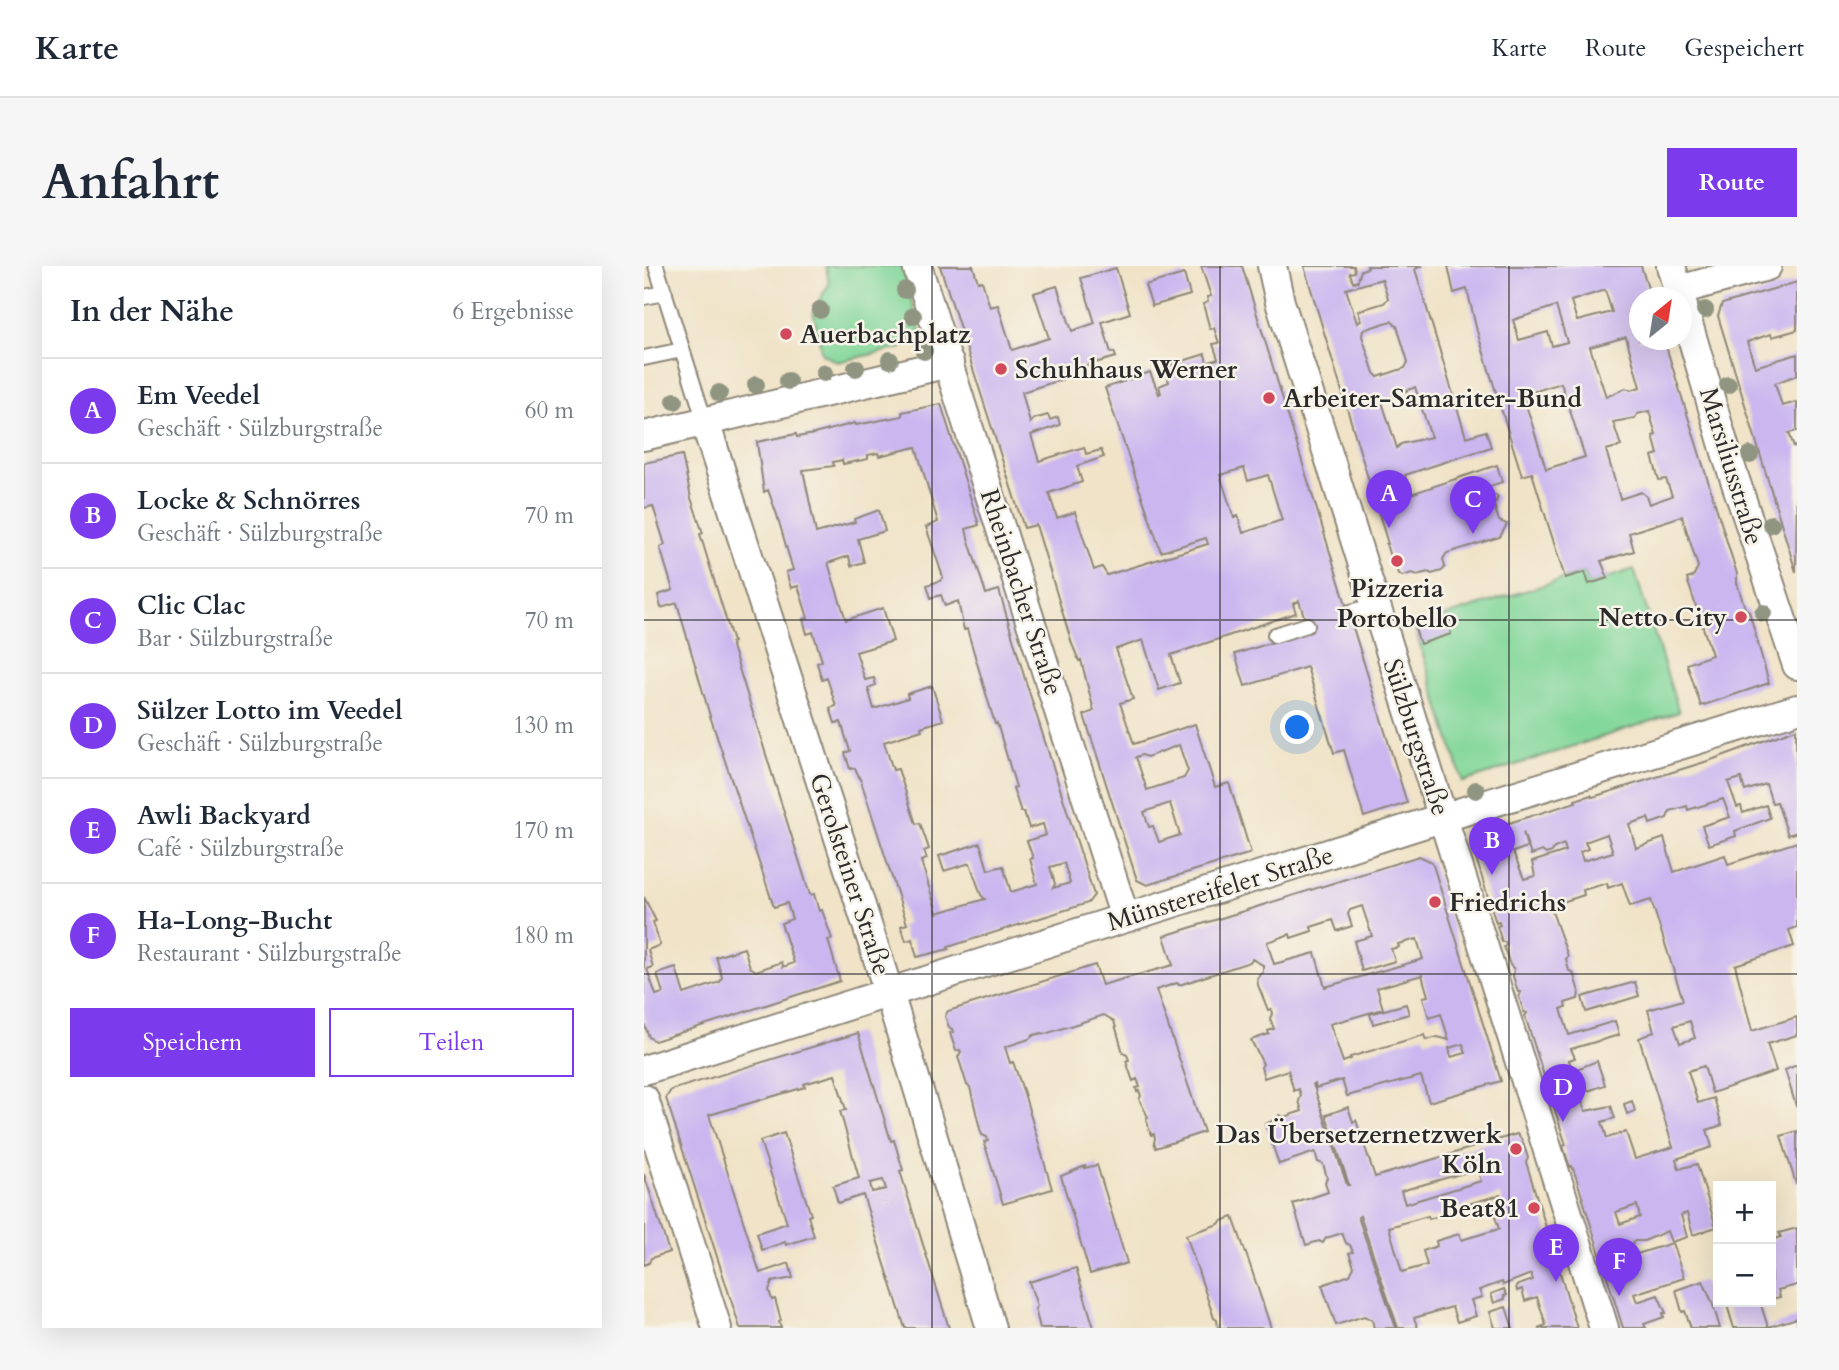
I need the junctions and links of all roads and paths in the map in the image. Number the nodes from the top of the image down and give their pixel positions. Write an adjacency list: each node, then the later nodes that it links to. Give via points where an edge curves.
1 (917, 266): 11 (street, Rheinbacher Straße)
2 (1272, 266): 14 (street, Sülzburgstraße)
3 (1767, 266): 6 (street)
4 (657, 270): 5 (lane); 7 (lane)
5 (644, 278)
6 (1675, 278): 15 (street, Marsiliusstraße, via 1711,402)
7 (665, 293): 8 (lane); 9 (lane)
8 (644, 297)
9 (682, 350): 10 (lane); 12 (lane)
10 (644, 358)
11 (949, 363): 12 (street); 22 (street, Rheinbacher Straße)
12 (705, 422): 13 (street); 23 (street, Gerolsteiner Straße)
13 (644, 436)
14 (1376, 606): 16 (lane); 21 (street, Sülzburgstraße)
15 (1787, 608): 19 (street, Marsiliusstraße)
16 (1348, 613)
17 (1307, 625): 18 (lane)
18 (1275, 635)
19 (1797, 665)
20 (1797, 709): 21 (street, Münstereifeler Straße)
21 (1443, 818): 22 (street, Münstereifeler Straße); 28 (street, Sülzburgstraße)
22 (1125, 918): 23 (street, Münstereifeler Straße)
23 (889, 993): 24 (street, Münstereifeler Straße); 27 (street, Gerolsteiner Straße)
24 (644, 1070)
25 (644, 1099): 26 (street)
26 (717, 1328)
27 (991, 1328)
28 (1604, 1328)

